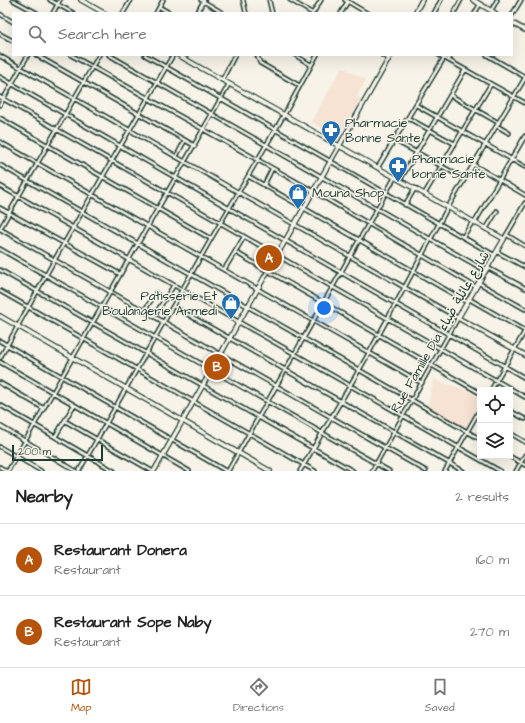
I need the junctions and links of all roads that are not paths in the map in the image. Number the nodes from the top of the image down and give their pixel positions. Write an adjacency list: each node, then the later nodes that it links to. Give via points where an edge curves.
1 (13, 0): 25 (street)
2 (50, 0): 20 (street)
3 (60, 0): 20 (street)
4 (81, 0): 21 (street)
5 (92, 0): 21 (street)
6 (130, 0): 29 (street)
7 (163, 0): 24 (street)
8 (203, 0): 32 (street); 33 (street)
9 (243, 0): 34 (street)
10 (269, 0): 35 (street)
11 (290, 0): 36 (street)
12 (321, 0): 37 (street)
13 (347, 0): 38 (street); 39 (street)
14 (422, 0): 40 (street)
15 (441, 0): 41 (street)
16 (461, 0): 42 (street)
17 (473, 0): 22 (street)
18 (497, 0): 44 (street)
19 (520, 1): 23 (street); 46 (street)
20 (58, 4): 26 (street); 27 (street)
21 (89, 4): 28 (street)
22 (480, 4): 43 (street); 44 (street)
23 (525, 4)
24 (159, 7): 30 (street); 31 (street)
25 (31, 12)
26 (54, 12)
27 (71, 12)
28 (102, 12)
29 (124, 12)
30 (156, 12)
31 (168, 12)
32 (197, 12)
33 (221, 12)
34 (246, 12)
35 (271, 12)
36 (311, 12)
37 (314, 12)
38 (341, 12)
39 (365, 12)
40 (415, 12)
41 (435, 12)
42 (455, 12)
43 (475, 12)
44 (493, 12)
45 (0, 14): 47 (street)
46 (513, 14)
47 (12, 21)
48 (513, 24): 49 (street)
49 (525, 30)
50 (0, 34): 51 (street)
51 (12, 40)
52 (0, 56): 74 (street)
53 (28, 56): 74 (street)
54 (38, 56): 79 (street)
55 (73, 56): 72 (street)
56 (98, 56): 72 (street)
57 (111, 56): 80 (street)
58 (147, 56): 73 (street)
59 (172, 56): 73 (street)
60 (180, 56): 78 (street)
61 (234, 56): 78 (street)
62 (258, 56): 84 (street, via 260,63)
63 (297, 56): 71 (street)
64 (316, 56): 71 (street)
65 (441, 56): 69 (street)
66 (450, 56): 70 (street)
67 (489, 56): 77 (street)
68 (390, 57): 122 (street)
69 (444, 58): 70 (street); 94 (street)
70 (448, 60): 75 (street)
71 (312, 65): 84 (street)
72 (92, 67): 79 (street); 89 (street)
73 (166, 67): 80 (street); 91 (street)
74 (22, 68): 81 (street); 88 (street)
75 (465, 70): 83 (street); 85 (street)
76 (0, 77): 81 (street)
77 (525, 77): 87 (street)
78 (222, 80): 82 (street)
79 (84, 82): 88 (street); 97 (street)
80 (156, 82): 89 (street); 98 (street)
81 (12, 84): 90 (street); 96 (street)
82 (229, 84): 91 (street); 99 (street)
83 (491, 84): 87 (street); 95 (street)
84 (300, 86): 99 (street)
85 (450, 95): 95 (street); 102 (street)
86 (0, 97): 90 (street)
87 (514, 97): 92 (street); 103 (street)
88 (75, 98): 96 (street); 106 (street)
89 (147, 98): 97 (street); 107 (street)
90 (4, 99): 93 (street); 105 (street)
91 (221, 99): 98 (street); 108 (street)
92 (525, 103)
93 (0, 105)
94 (416, 105): 101 (street); 102 (street)
95 (476, 109): 103 (street); 110 (street)
96 (66, 114): 105 (street); 118 (street)
97 (139, 114): 106 (street); 113 (street)
98 (212, 114): 107 (street); 119 (street)
99 (284, 115): 108 (street); 122 (street)
100 (0, 118): 117 (street)
101 (408, 118): 109 (street); 114 (street)
102 (437, 118): 109 (street); 110 (street)
103 (499, 122): 104 (street)
104 (497, 126): 111 (street); 120 (street)
105 (57, 130): 117 (street); 126 (street)
106 (130, 130): 118 (street); 124 (street)
107 (203, 130): 121 (street); 127 (street)
108 (275, 130): 119 (street); 129 (street)
109 (430, 131): 116 (street); 123 (street)
110 (462, 132): 116 (street); 120 (street)
111 (509, 133)
112 (525, 136): 125 (street)
113 (185, 140): 121 (street); 124 (street)
114 (394, 140): 123 (street); 134 (street)
115 (0, 142): 130 (street)
116 (455, 144): 132 (street)
117 (47, 145): 130 (street); 139 (street)
118 (120, 145): 126 (street); 140 (street)
119 (267, 145): 127 (street); 141 (street)
120 (486, 145): 125 (street); 133 (street)
121 (195, 146): 128 (street)
122 (340, 146): 129 (street); 134 (street)
123 (418, 152): 132 (street); 144 (street)
124 (176, 156): 128 (street)
125 (511, 159): 135 (street); 145 (street)
126 (112, 161): 139 (street); 151 (street)
127 (257, 161): 136 (street); 137 (street)
128 (186, 162): 140 (street); 150 (street)
129 (330, 162): 141 (street); 152 (street)
130 (38, 163): 143 (street); 156 (street)
131 (0, 165): 143 (street)
132 (442, 165): 142 (street); 153 (street)
133 (474, 166): 142 (street); 145 (street)
134 (378, 167): 138 (street)
135 (525, 167)
136 (272, 170): 146 (street); 149 (street)
137 (248, 176): 146 (street); 150 (street)
138 (395, 176): 144 (street); 152 (street)
139 (102, 177): 156 (street); 161 (street)
140 (176, 177): 151 (street); 162 (street)
141 (321, 177): 149 (street); 164 (street)
142 (465, 179): 159 (street)
143 (27, 180): 155 (street); 166 (street)
144 (400, 180): 148 (street)
145 (499, 180): 154 (street); 168 (street)
146 (263, 185): 163 (street)
147 (0, 186): 155 (street)
148 (415, 188): 153 (street); 158 (street)
149 (313, 191): 163 (street); 171 (street)
150 (238, 192): 162 (street); 170 (street)
151 (167, 193): 161 (street); 169 (street)
152 (385, 193): 158 (street); 164 (street)
153 (425, 193): 159 (street)
154 (525, 195)
155 (18, 196): 167 (street); 173 (street)
156 (92, 196): 166 (street); 174 (street)
157 (525, 203): 179 (street, Rue Famille Dia شارع عائلة ضياء)
158 (405, 205): 172 (street)
159 (448, 207): 168 (street); 172 (street)
160 (0, 208): 167 (street)
161 (158, 208): 174 (street); 180 (street)
162 (229, 208): 169 (street); 182 (street)
163 (303, 208): 170 (street); 183 (street)
164 (376, 209): 171 (street); 181 (street)
165 (497, 211): 176 (street)
166 (82, 212): 173 (street); 185 (street)
167 (9, 214): 175 (street); 184 (street)
168 (474, 222): 176 (street); 178 (street)
169 (220, 223): 177 (street); 180 (street)
170 (294, 224): 182 (street); 192 (street)
171 (369, 224): 183 (street); 191 (street)
172 (439, 224): 178 (street); 181 (street)
173 (73, 227): 184 (street); 195 (street)
174 (147, 227): 185 (street); 193 (street)
175 (0, 229): 194 (street)
176 (486, 229): 179 (street)
177 (244, 237): 188 (street); 190 (street)
178 (463, 237): 189 (street)
179 (506, 237): 186 (street); 189 (street, Rue Famille Dia شارع عائلة ضياء)
180 (211, 239): 193 (street)
181 (431, 239): 191 (street); 197 (street)
182 (285, 240): 190 (street); 202 (street)
183 (360, 240): 192 (street); 201 (street)
184 (64, 243): 194 (street); 203 (street)
185 (138, 243): 195 (street); 204 (street)
186 (525, 246)
187 (0, 249): 205 (street)
188 (235, 252): 199 (street); 200 (street)
189 (496, 254): 196 (street); 197 (street, Rue Famille Dia شارع عائلة ضياء)
190 (276, 255): 200 (street); 208 (street)
191 (422, 255): 201 (street); 210 (street)
192 (351, 256): 202 (street); 209 (street)
193 (200, 257): 199 (street); 204 (street)
194 (55, 259): 205 (street); 216 (street)
195 (129, 259): 203 (street); 207 (street)
196 (525, 267)
197 (487, 269): 206 (street, Rue Famille Dia شارع عائلة ضياء); 211 (street)
198 (0, 270): 215 (street)
199 (224, 270): 212 (street)
200 (268, 270): 212 (street); 219 (street)
201 (413, 271): 209 (street); 218 (street)
202 (342, 272): 208 (street); 220 (street)
203 (120, 274): 216 (street)
204 (190, 274): 213 (street); 222 (street)
205 (46, 275): 215 (street); 224 (street)
206 (479, 283): 210 (street, Rue Famille Dia شارع عائلة ضياء); 225 (street)
207 (174, 285): 213 (street); 228 (street)
208 (333, 287): 219 (street); 229 (street)
209 (404, 287): 220 (street); 230 (street)
210 (476, 287): 218 (street, Rue Famille Dia شارع عائلة ضياء)
211 (525, 288)
212 (257, 289): 222 (street); 231 (street)
213 (182, 290): 221 (street); 233 (street)
214 (0, 291): 223 (street)
215 (37, 291): 223 (street); 234 (street)
216 (111, 291): 224 (street); 226 (street)
217 (156, 293): 226 (street)
218 (468, 301): 230 (street, Rue Famille Dia شارع عائلة ضياء); 236 (street)
219 (324, 303): 231 (street); 237 (street)
220 (396, 303): 229 (street); 238 (street)
221 (172, 306): 232 (street); 240 (street)
222 (247, 306): 233 (street); 242 (street)
223 (28, 307): 235 (street); 241 (street)
224 (101, 307): 234 (street); 239 (street)
225 (525, 309)
226 (144, 311): 228 (street)
227 (0, 316): 235 (street)
228 (154, 316): 232 (street)
229 (387, 318): 237 (street); 245 (street)
230 (458, 318): 238 (street, Rue Famille Dia شارع عائلة ضياء); 246 (street)
231 (314, 321): 242 (street); 248 (street)
232 (164, 322): 239 (street); 249 (street)
233 (238, 322): 240 (street); 250 (street)
234 (93, 323): 241 (street); 247 (street)
235 (18, 327): 244 (street); 252 (street)
236 (525, 331): 246 (street)
237 (378, 334): 248 (street); 255 (street)
238 (449, 335): 245 (street, Rue Famille Dia شارع عائلة ضياء); 256 (street)
239 (155, 337): 247 (street); 258 (street)
240 (229, 337): 249 (street); 259 (street)
241 (84, 338): 252 (street); 257 (street)
242 (304, 339): 250 (street); 260 (street)
243 (0, 340): 244 (street)
244 (7, 344): 253 (street); 261 (street)
245 (441, 349): 255 (street, Rue Famille Dia شارع عائلة ضياء); 263 (street)
246 (514, 349): 251 (street); 256 (street)
247 (146, 353): 257 (street); 266 (street)
248 (368, 353): 260 (street); 265 (street)
249 (220, 354): 258 (street); 267 (street)
250 (295, 354): 259 (street); 268 (street)
251 (525, 355)
252 (74, 357): 261 (street); 270 (street)
253 (0, 358)
254 (0, 362): 272 (street)
255 (432, 365): 265 (street, Rue Famille Dia شارع عائلة ضياء); 271 (street)
256 (504, 367): 262 (street); 263 (street)
257 (137, 369): 270 (street); 275 (street)
258 (211, 370): 266 (street); 276 (street)
259 (286, 370): 267 (street); 277 (street)
260 (359, 370): 268 (street); 274 (street)
261 (62, 376): 272 (street); 280 (street)
262 (525, 378)
263 (496, 381): 269 (street); 273 (street)
264 (0, 383): 281 (street)
265 (422, 383): 274 (street, Rue Famille Dia شارع عائلة ضياء)
266 (202, 385): 275 (street); 285 (street)
267 (277, 386): 276 (street); 284 (street)
268 (349, 386): 277 (street); 283 (street)
269 (493, 387)
270 (127, 389): 280 (street); 288 (street)
271 (477, 391)
272 (53, 393): 279 (street); 281 (street)
273 (525, 397)
274 (412, 400): 283 (street, Rue Famille Dia شارع عائلة ضياء); 294 (street)
275 (193, 401): 288 (street); 296 (street)
276 (268, 402): 285 (street); 295 (street)
277 (340, 402): 284 (street); 293 (street)
278 (0, 405): 290 (street)
279 (74, 405): 289 (street); 291 (street)
280 (116, 407): 291 (street); 300 (street)
281 (43, 408): 290 (street)
282 (513, 412): 287 (street)
283 (403, 416): 293 (street, Rue Famille Dia شارع عائلة ضياء); 305 (street)
284 (331, 417): 295 (street); 307 (street)
285 (259, 418): 296 (street); 306 (street)
286 (477, 418): 294 (street)
287 (525, 419)
288 (182, 420): 300 (street); 308 (street)
289 (65, 421): 298 (street); 302 (street)
290 (34, 424): 298 (street); 301 (street)
291 (107, 424): 302 (street); 309 (street)
292 (0, 426): 301 (street)
293 (394, 432): 307 (street, Rue Famille Dia شارع عائلة ضياء); 315 (street)
294 (467, 432): 299 (street); 305 (street)
295 (322, 433): 306 (street); 317 (street)
296 (250, 434): 308 (street); 316 (street)
297 (513, 435): 303 (street)
298 (55, 437): 311 (street)
299 (477, 437)
300 (171, 439): 309 (street); 326 (street)
301 (25, 440): 312 (street); 322 (street)
302 (96, 440): 311 (street); 324 (street)
303 (525, 442)
304 (0, 447): 312 (street)
305 (458, 447): 315 (street); 336 (street)
306 (313, 448): 316 (street); 330 (street)
307 (385, 448): 317 (street, Rue Famille Dia شارع عائلة ضياء); 333 (street)
308 (238, 453): 326 (street); 327 (street)
309 (162, 455): 324 (street); 325 (street)
310 (525, 455): 314 (street)
311 (88, 456): 322 (street); 323 (street)
312 (16, 457): 320 (street); 321 (street)
313 (513, 458): 314 (street)
314 (521, 462): 318 (street); 337 (street)
315 (449, 463): 334 (street); 335 (street)
316 (304, 464): 328 (street); 329 (street)
317 (376, 464): 331 (street, Rue Famille Dia شارع عائلة ضياء); 332 (street)
318 (525, 465)
319 (0, 467): 320 (street)
320 (7, 471)
321 (41, 471)
322 (77, 471)
323 (114, 471)
324 (153, 471)
325 (190, 471)
326 (227, 471)
327 (270, 471)
328 (300, 471)
329 (315, 471)
330 (353, 471)
331 (372, 471)
332 (389, 471)
333 (426, 471)
334 (445, 471)
335 (463, 471)
336 (500, 471)
337 (516, 471)

